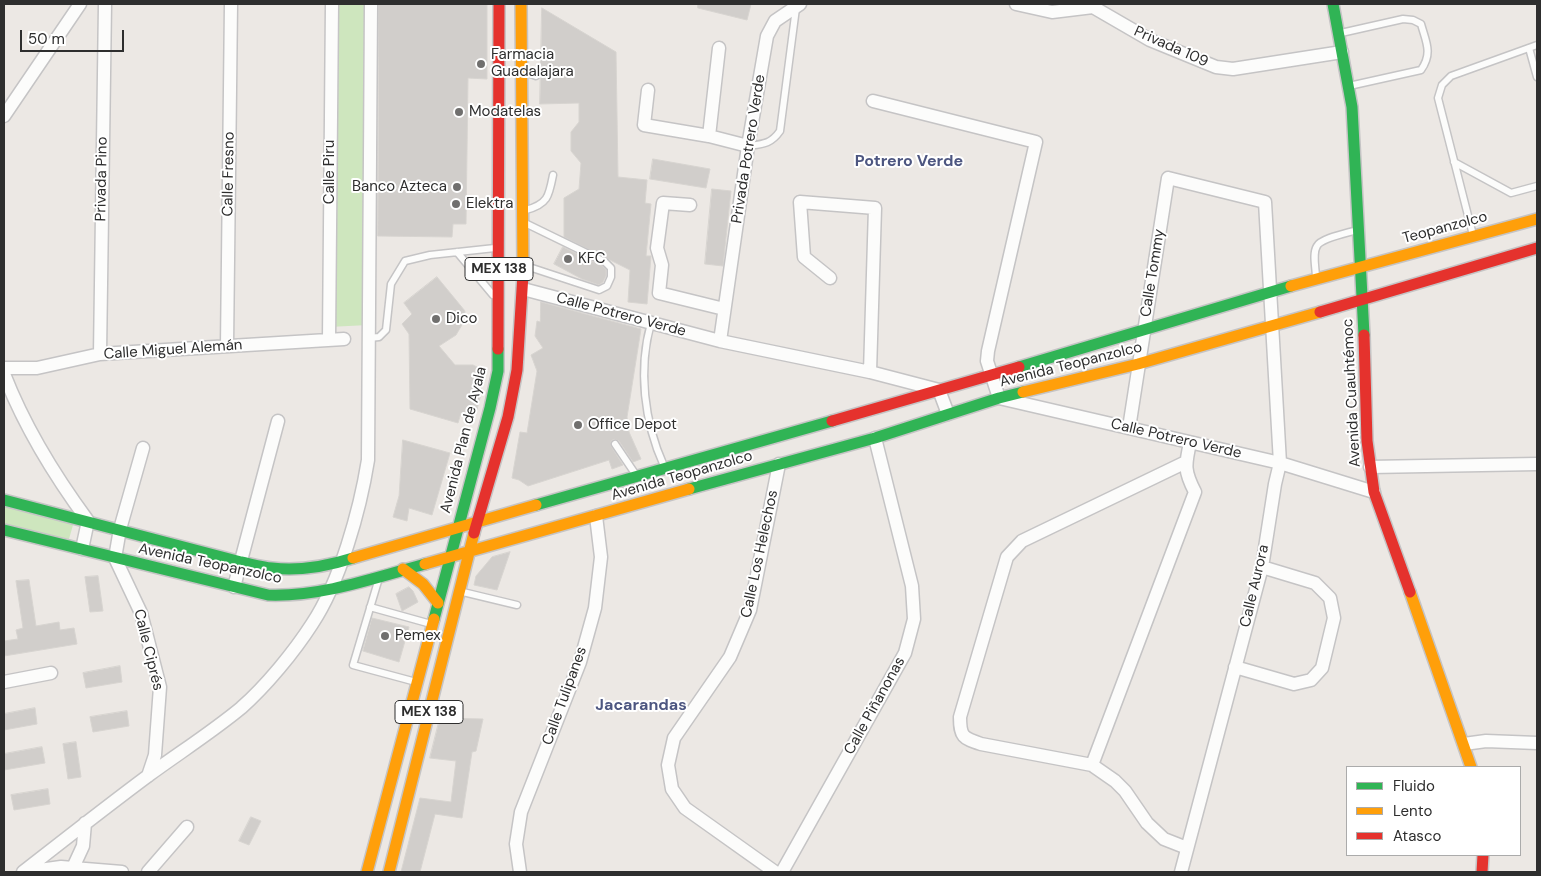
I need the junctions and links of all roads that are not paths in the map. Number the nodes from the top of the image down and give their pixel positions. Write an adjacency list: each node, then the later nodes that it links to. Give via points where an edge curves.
1 (80, 4): 23 (street)
2 (104, 4): 55 (street, Privada Pino)
3 (231, 4): 54 (street, Calle Fresno)
4 (332, 4): 52 (street, Calle Piru)
5 (370, 4): 50 (street)
6 (499, 4): 35 (main road, Avenida Plan de Ayala / MEX 138)
7 (521, 4): 17 (main road, MEX 138)
8 (1016, 4): 11 (street, via 1052,12)
9 (1332, 4): 12 (main road, Avenida Cuauhtémoc)
10 (798, 5): 25 (street, Privada Potrero Verde, via 775,21 767,36); 25 (lane, via 780,131 774,139)
11 (1092, 6): 16 (street, Privada 109, via 1150,40 1216,67 1233,69)
12 (1339, 34): 16 (main road, Avenida Cuauhtémoc); 20 (lane, via 1404,19 1413,20 1421,24 1428,48 1427,61 1421,70)
13 (1537, 45): 15 (lane)
14 (719, 48): 24 (street)
15 (1529, 48): 19 (lane); 26 (lane, via 1451,76 1442,85 1438,98)
16 (1342, 52): 20 (main road, Avenida Cuauhtémoc)
17 (521, 70): 18 (lane); 31 (main road, MEX 138)
18 (536, 76)
19 (1537, 78)
20 (1348, 86): 33 (main road, Avenida Cuauhtémoc, via 1357,163)
21 (648, 90): 24 (street, via 644,125)
22 (872, 101): 60 (street, via 1036,142 988,351)
23 (4, 116)
24 (709, 136): 25 (street)
25 (748, 146): 46 (street, Privada Potrero Verde)
26 (1454, 162): 29 (lane, via 1511,193); 34 (lane)
27 (553, 175): 31 (lane, via 549,195)
28 (1168, 178): 43 (street, Calle Aurora, via 1265,202); 49 (street, Calle Tommy)
29 (1537, 186)
30 (690, 205): 46 (street, via 663,203 657,248 662,264 660,293)
31 (522, 217): 38 (main road, MEX 138); 38 (lane, via 606,262 612,277 600,290)
32 (1537, 219): 34 (main road, Teopanzolco)
33 (1359, 229): 39 (main road, Avenida Cuauhtémoc); 41 (lane, via 1317,244)
34 (1474, 236): 39 (main road, Teopanzolco)
35 (499, 247): 37 (lane); 45 (main road, Avenida Plan de Ayala / MEX 138)
36 (1537, 248): 44 (main road)
37 (458, 252): 45 (lane); 50 (lane, via 405,261 391,284 386,330 379,337)
38 (523, 265): 42 (main road, MEX 138)
39 (1361, 267): 41 (main road, Avenida Teopanzolco); 44 (main road, Avenida Cuauhtémoc)
40 (830, 278): 58 (street, via 804,257 800,202 876,208)
41 (1316, 279): 43 (main road, Avenida Teopanzolco)
42 (523, 289): 47 (street, Calle Potrero Verde); 82 (main road, MEX 138, via 516,379)
43 (1269, 292): 48 (street, Calle Aurora); 49 (main road, Avenida Teopanzolco)
44 (1363, 300): 48 (main road, Avenida Teopanzolco); 74 (main road, Avenida Cuauhtémoc)
45 (499, 302): 85 (main road, Avenida Plan de Ayala / MEX 138, via 498,370)
46 (724, 309): 53 (street)
47 (651, 323): 53 (street, Calle Potrero Verde); 75 (lane, via 644,362 644,384 648,413)
48 (1272, 326): 56 (main road, Avenida Teopanzolco); 71 (street, Calle Aurora)
49 (1144, 329): 56 (street, Calle Tommy); 60 (main road, Avenida Teopanzolco)
50 (368, 338): 91 (street, via 368,460 363,493)
51 (344, 339): 52 (street, Calle Miguel Alemán)
52 (329, 340): 54 (street, Calle Miguel Alemán)
53 (720, 341): 58 (street, Calle Potrero Verde)
54 (227, 345): 55 (street, Calle Miguel Alemán)
55 (100, 354): 57 (street, Calle Miguel Alemán, via 37,368)
56 (1138, 364): 62 (main road, Avenida Teopanzolco); 65 (street, Calle Tommy)
57 (4, 368)
58 (870, 372): 61 (street, Calle Potrero Verde)
59 (4, 374): 81 (street, via 33,438)
60 (991, 376): 61 (main road, Avenida Teopanzolco); 62 (street)
61 (939, 390): 63 (street); 76 (main road, Avenida Teopanzolco)
62 (999, 398): 63 (main road, Avenida Teopanzolco); 65 (street, Calle Potrero Verde)
63 (948, 414): 66 (main road, Avenida Teopanzolco)
64 (278, 421): 90 (street)
65 (1129, 428): 67 (street, Calle Potrero Verde)
66 (875, 438): 72 (main road, Avenida Teopanzolco); 123 (street, Calle Piñanonas, via 912,586 914,619 905,653)
67 (1190, 443): 70 (street); 71 (street, Calle Potrero Verde)
68 (616, 444): 77 (lane)
69 (143, 448): 84 (street)
70 (1186, 462): 108 (street, via 1187,477 1195,492); 108 (street, via 1022,541 1008,557 960,717 960,730 966,739 981,744)
71 (1280, 463): 78 (street, Calle Potrero Verde); 92 (street, Calle Aurora)
72 (779, 464): 76 (main road, Avenida Teopanzolco); 122 (street, Calle Los Helechos, via 750,610 730,657 674,738 668,765 672,789 686,808)
73 (1537, 464): 74 (street)
74 (1370, 467): 78 (main road, Avenida Cuauhtémoc)
75 (665, 468): 76 (main road, Avenida Teopanzolco); 77 (main road, Avenida Teopanzolco)
76 (692, 474): 80 (main road, Avenida Teopanzolco)
77 (636, 476): 82 (main road, Avenida Teopanzolco)
78 (1374, 492): 107 (main road, Avenida Cuauhtémoc)
79 (4, 500): 81 (main road, Avenida Teopanzolco)
80 (596, 516): 87 (main road, Avenida Teopanzolco); 121 (street, Calle Tulipanes, via 601,556 595,608 580,662 521,812 516,844)
81 (88, 522): 84 (main road, Avenida Teopanzolco); 86 (street)
82 (477, 523): 85 (main road, Avenida Teopanzolco); 87 (main road, MEX 138)
83 (4, 530): 86 (main road, Avenida Teopanzolco)
84 (120, 530): 88 (street); 90 (main road, Avenida Teopanzolco)
85 (457, 530): 89 (main road, Avenida Plan de Ayala / MEX 138); 91 (main road, Avenida Teopanzolco)
86 (82, 549): 88 (main road, Avenida Teopanzolco)
87 (470, 552): 89 (main road, Avenida Teopanzolco); 97 (main road, MEX 138)
88 (115, 558): 95 (main road, Avenida Teopanzolco); 110 (street, Calle Ciprés, via 141,613 160,687 155,755)
89 (450, 558): 93 (main road, Avenida Teopanzolco); 98 (main road, Avenida Plan de Ayala / MEX 138)
90 (241, 562): 91 (main road, Avenida Teopanzolco, via 273,568 297,568); 95 (street)
91 (341, 562): 96 (street)
92 (1262, 567): 102 (street, Calle Aurora); 102 (street, via 1315,583 1330,598 1334,618 1322,668 1311,680 1294,684)
93 (403, 569): 94 (main road, Avenida Teopanzolco); 98 (main road, via 416,576)
94 (380, 575): 96 (main road, Avenida Teopanzolco); 100 (lane)
95 (234, 587): 96 (main road, Avenida Teopanzolco, via 268,595 291,596)
96 (330, 589): 110 (street, via 313,624 280,667 241,708)
97 (460, 592): 99 (lane); 120 (main road, MEX 138)
98 (438, 603): 101 (main road, Avenida Plan de Ayala / MEX 138)
99 (517, 605)
100 (370, 608): 101 (lane); 105 (lane, via 353,665)
101 (432, 624): 105 (main road, Avenida Plan de Ayala / MEX 138)
102 (1236, 667): 113 (street, Calle Aurora)
103 (51, 673): 104 (street)
104 (4, 682)
105 (418, 682): 119 (main road, Avenida Plan de Ayala / MEX 138)
106 (1537, 743): 107 (street, via 1486,741)
107 (1464, 744): 109 (main road, Avenida Cuauhtémoc)
108 (1092, 765): 113 (street, via 1125,791 1147,823 1164,839)
109 (1471, 766)
110 (148, 776): 111 (street)
111 (85, 824): 115 (street, via 82,846); 116 (street)
112 (187, 827): 118 (street)
113 (1187, 848): 124 (street, Calle Aurora)
114 (1483, 856): 125 (main road)
115 (72, 870): 116 (street, via 48,868); 117 (street)
116 (23, 872)
117 (122, 872)
118 (148, 872)
119 (367, 872)
120 (389, 872)
121 (520, 872)
122 (775, 872)
123 (782, 872)
124 (1181, 872)
125 (1482, 872)

